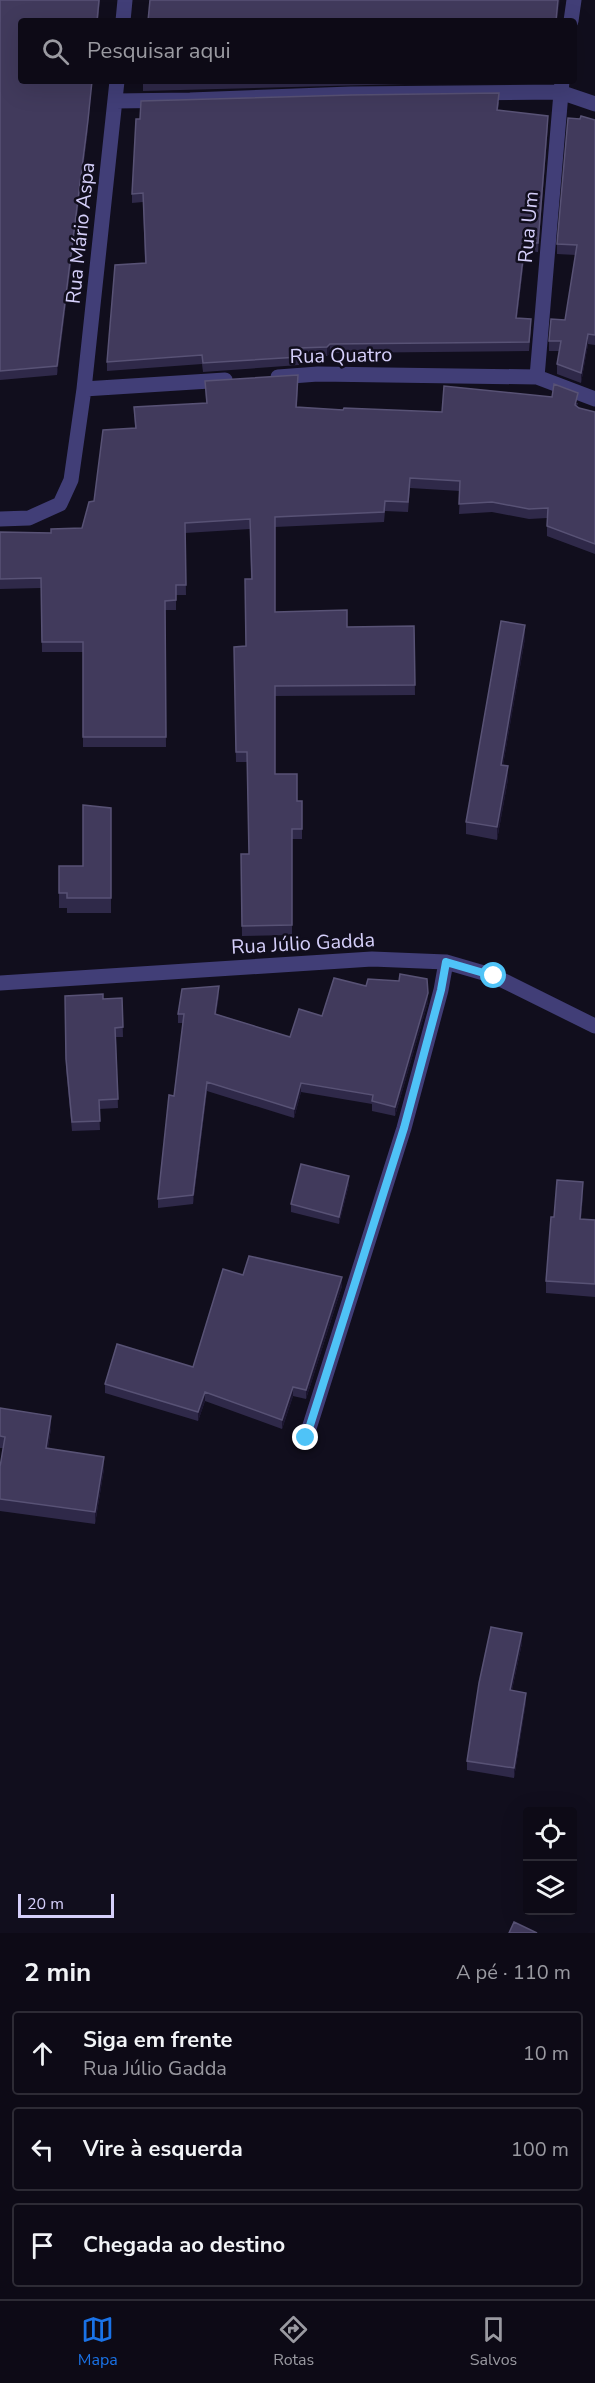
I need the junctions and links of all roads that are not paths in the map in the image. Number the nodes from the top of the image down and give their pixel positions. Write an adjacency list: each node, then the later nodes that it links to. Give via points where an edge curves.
1 (125, 0): 3 (street)
2 (574, 0): 4 (street)
3 (123, 18)
4 (571, 18)
5 (117, 84): 7 (street, Rua Mário Aspa)
6 (561, 86): 7 (street); 8 (street); 9 (street, Rua Um)
7 (115, 101): 12 (street, Rua Mário Aspa)
8 (595, 104)
9 (537, 377): 10 (street, Rua Quatro, via 318,374); 13 (street, Rua Quatro)
10 (259, 378)
11 (236, 379): 12 (street)
12 (84, 389): 14 (street, Rua Mário Aspa, via 71,480 60,504 29,518)
13 (595, 399)
14 (0, 519)
15 (446, 962): 16 (street, Rua Júlio Gadda, via 372,959); 17 (street, Rua Júlio Gadda, via 494,976); 18 (street, via 404,1128)
16 (0, 983)
17 (595, 1026)
18 (306, 1438)

